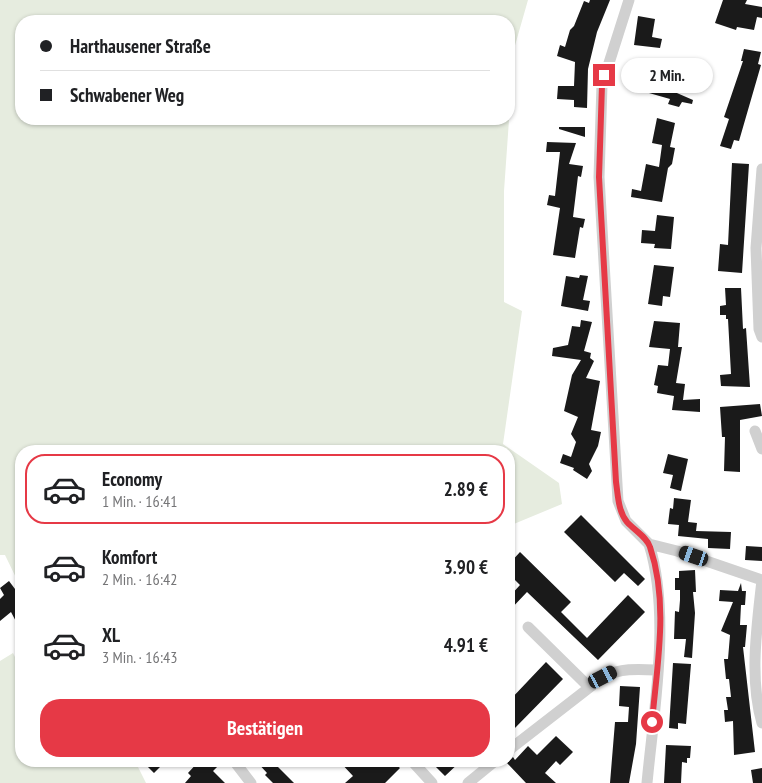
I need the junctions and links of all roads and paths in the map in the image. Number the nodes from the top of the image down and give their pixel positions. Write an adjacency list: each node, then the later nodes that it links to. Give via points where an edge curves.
1 (629, 0): 6 (street, via 602,85 599,177 618,501 626,521)
2 (762, 169): 3 (street, via 756,248)
3 (762, 337)
4 (755, 431): 5 (street)
5 (762, 449)
6 (649, 544): 7 (street); 9 (street, via 660,601)
7 (762, 580): 11 (street, via 755,670)
8 (528, 627): 10 (street)
9 (657, 670): 10 (street, via 633,668 613,672); 19 (street)
10 (589, 687): 12 (street)
11 (762, 723)
12 (515, 745)
13 (239, 767): 16 (street)
14 (417, 767): 17 (street)
15 (488, 767): 18 (street)
16 (251, 783)
17 (432, 783)
18 (468, 783)
19 (647, 783)

